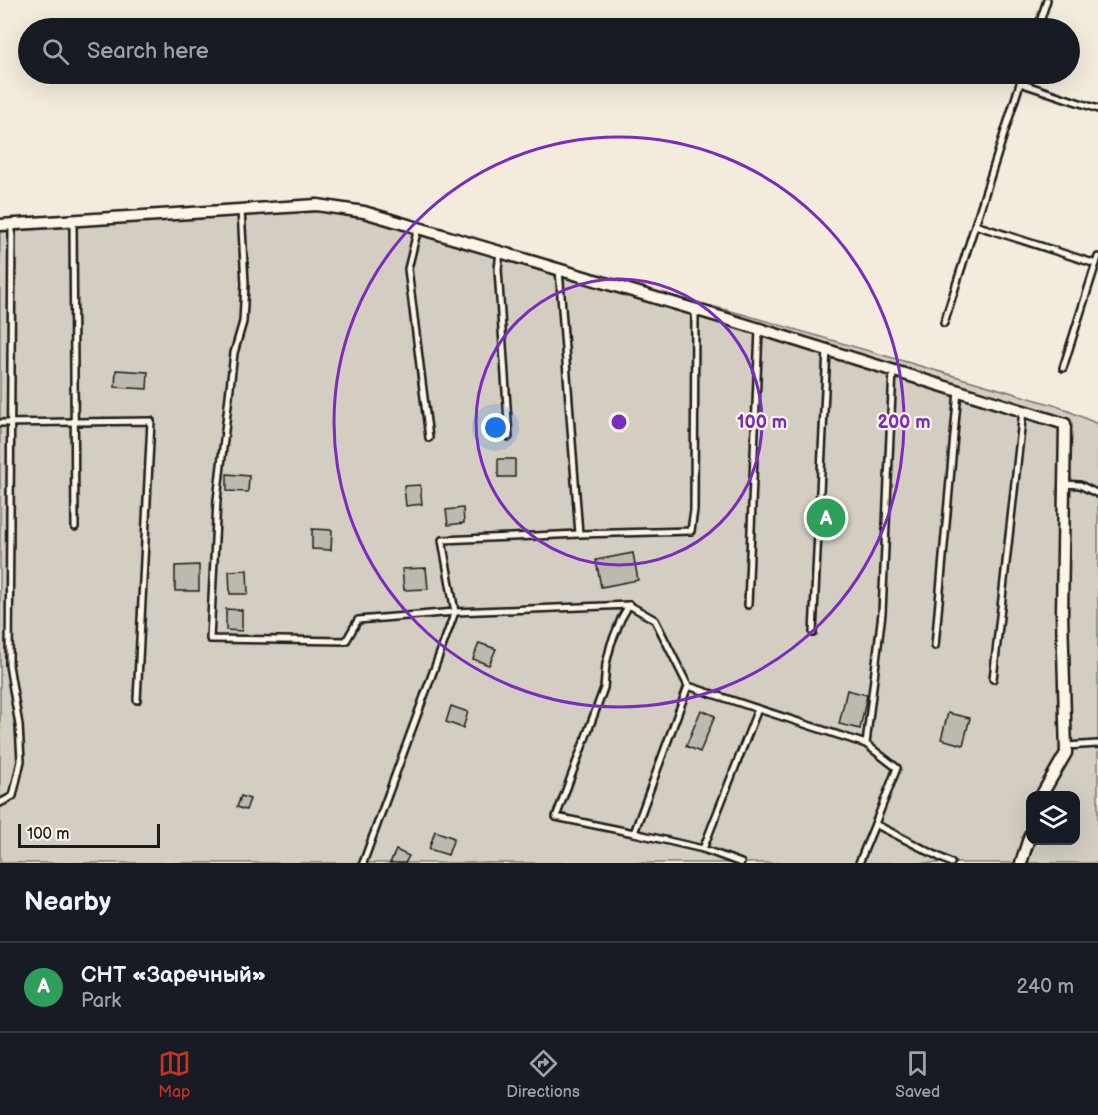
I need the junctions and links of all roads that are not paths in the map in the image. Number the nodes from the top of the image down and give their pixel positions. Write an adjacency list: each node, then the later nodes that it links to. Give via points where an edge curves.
1 (1047, 0): 2 (lane)
2 (1041, 18)
3 (1020, 84): 10 (lane)
4 (1023, 84): 5 (lane)
5 (1098, 109)
6 (241, 209): 7 (street); 11 (street, via 317,205 364,212); 35 (lane, via 243,322 234,353 217,500 210,639 346,641 358,620)
7 (73, 221): 8 (street); 24 (lane)
8 (12, 224): 9 (street); 26 (lane)
9 (0, 225)
10 (975, 225): 14 (lane); 17 (lane)
11 (418, 228): 12 (street); 28 (lane, via 408,269)
12 (500, 252): 15 (street); 27 (lane)
13 (1098, 257): 14 (lane)
14 (1096, 264): 20 (lane)
15 (559, 269): 16 (street); 32 (lane)
16 (695, 309): 18 (street); 32 (lane, via 691,531)
17 (944, 323)
18 (759, 329): 19 (street); 34 (lane)
19 (826, 350): 21 (street); 36 (lane)
20 (1063, 368)
21 (893, 370): 22 (street); 42 (lane, via 882,613)
22 (958, 391): 23 (street); 37 (lane)
23 (1023, 411): 29 (street, via 1065,424); 38 (lane)
24 (75, 422): 26 (lane); 31 (lane); 40 (lane, via 151,421)
25 (0, 423): 26 (lane)
26 (10, 423): 46 (lane, via 9,665 21,760 14,796)
27 (509, 437)
28 (429, 438)
29 (1064, 484): 30 (lane, via 1080,485); 44 (street)
30 (1098, 494)
31 (75, 527)
32 (579, 534): 35 (lane, via 442,540)
33 (629, 604): 35 (lane); 39 (lane, via 655,620); 48 (lane, via 611,644 604,688 556,817)
34 (748, 605)
35 (454, 612): 51 (lane)
36 (813, 633)
37 (934, 646)
38 (993, 679)
39 (688, 686): 41 (lane); 48 (lane)
40 (136, 700)
41 (758, 709): 42 (lane); 50 (lane)
42 (866, 744): 47 (lane, via 897,768)
43 (1098, 744): 44 (lane)
44 (1066, 747): 45 (street)
45 (1043, 791)
46 (0, 803)
47 (875, 824): 53 (lane); 54 (lane)
48 (634, 833): 50 (lane)
49 (1027, 845): 55 (street)
50 (703, 849): 52 (lane)
51 (363, 863)
52 (741, 863)
53 (859, 863)
54 (951, 863)
55 (1021, 863)

